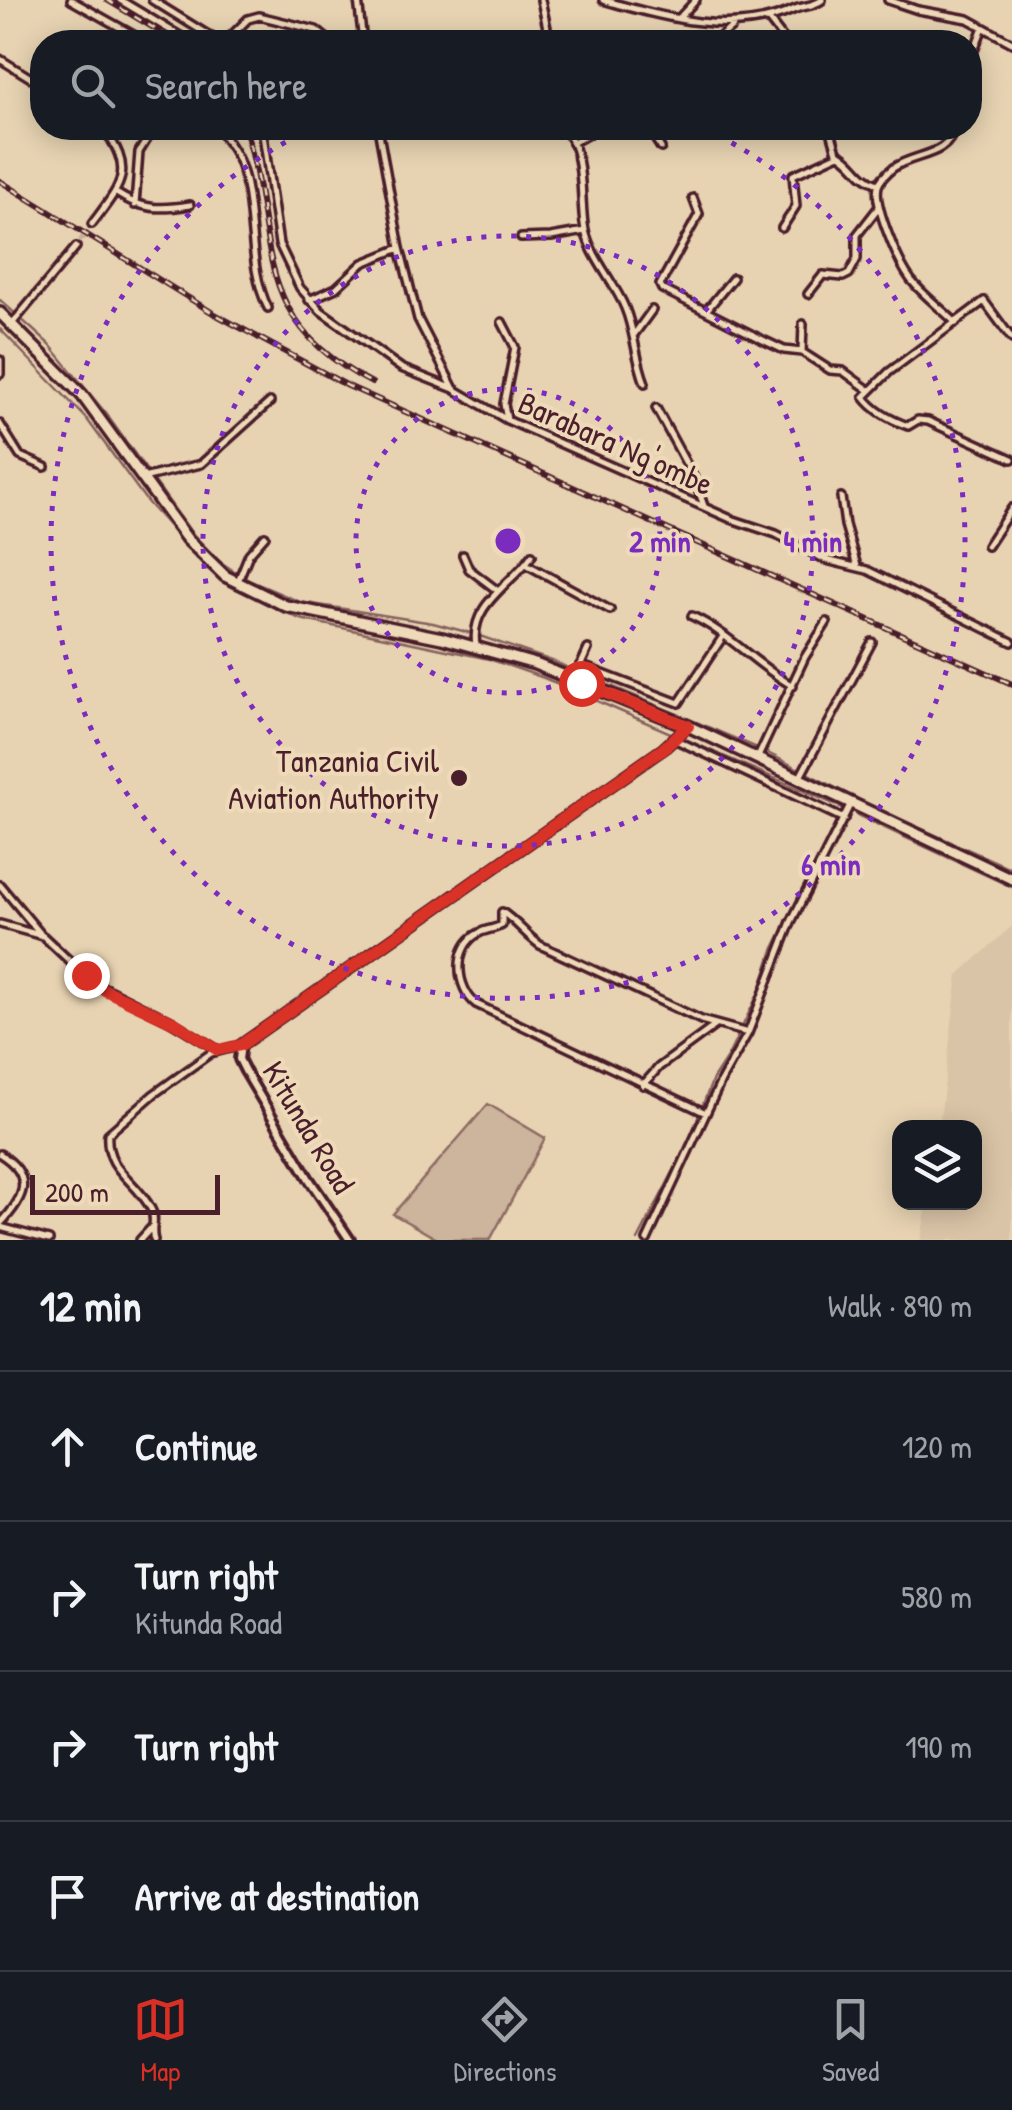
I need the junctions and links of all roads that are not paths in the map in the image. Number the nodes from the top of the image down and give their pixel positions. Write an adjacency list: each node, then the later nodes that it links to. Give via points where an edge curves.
1 (71, 0): 16 (street)
2 (120, 0): 17 (street)
3 (152, 0): 18 (street)
4 (358, 0): 21 (street)
5 (540, 0): 22 (street)
6 (604, 0): 12 (street)
7 (696, 0): 12 (street)
8 (792, 0): 11 (street)
9 (822, 0): 11 (street)
10 (888, 0): 15 (street)
11 (797, 8): 13 (street)
12 (680, 17): 14 (street)
13 (769, 20): 14 (street); 24 (street)
14 (733, 26): 23 (street)
15 (984, 27): 25 (street); 26 (street)
16 (125, 30)
17 (170, 30)
18 (199, 30)
19 (236, 30): 20 (street, via 259,16)
20 (316, 30)
21 (362, 30)
22 (547, 30)
23 (728, 30)
24 (777, 30)
25 (982, 32)
26 (1012, 43)
27 (0, 59): 28 (street)
28 (30, 78)
29 (111, 140): 43 (street, via 124,161)
30 (146, 140): 46 (street, via 139,152)
31 (226, 140): 57 (street, via 244,178)
32 (264, 140): 56 (street, via 279,244)
33 (380, 140): 53 (street)
34 (571, 140): 39 (street)
35 (577, 140): 39 (street)
36 (656, 140): 40 (street)
37 (834, 140): 41 (street)
38 (951, 140): 42 (street, via 901,164)
39 (572, 143): 50 (street, via 583,184)
40 (661, 148)
41 (839, 154): 42 (street); 49 (street, via 794,174 796,206)
42 (878, 184): 47 (street)
43 (116, 193): 46 (street); 48 (street)
44 (693, 198): 59 (street, via 699,214 660,285)
45 (190, 204): 46 (street)
46 (135, 205)
47 (878, 208): 55 (street, via 857,235 849,274 823,274); 62 (street, via 908,276)
48 (92, 224)
49 (782, 228)
50 (584, 231): 51 (street); 65 (street, via 624,304)
51 (521, 238)
52 (76, 247): 63 (street)
53 (400, 248): 56 (street); 71 (street, via 422,328)
54 (733, 278): 59 (street)
55 (808, 294)
56 (309, 300): 71 (street, Barabara Ng'ombe, via 401,368)
57 (268, 308)
58 (652, 310): 65 (street)
59 (706, 311): 67 (street, via 784,350)
60 (0, 313): 63 (main road)
61 (502, 322): 75 (street, via 515,347)
62 (956, 323): 66 (street, via 984,301); 72 (street)
63 (12, 324): 79 (main road, via 82,395)
64 (803, 324): 67 (street)
65 (633, 336): 70 (street)
66 (1012, 339)
67 (802, 352): 72 (street)
68 (0, 360): 69 (street)
69 (0, 374)
70 (644, 383)
71 (454, 389): 75 (street, Barabara Ng'ombe)
72 (868, 390): 77 (street, via 866,401 894,421 928,421)
73 (270, 402): 79 (street, via 202,464)
74 (656, 408): 81 (street)
75 (507, 420): 81 (street, Barabara Ng'ombe)
76 (0, 424): 78 (street, via 20,456)
77 (1012, 460)
78 (45, 467)
79 (143, 478): 89 (main road, via 187,539)
80 (841, 497): 88 (street)
81 (704, 506): 88 (street, Barabara Ng'ombe, via 826,560)
82 (1012, 508): 84 (street)
83 (265, 536): 89 (street)
84 (987, 546)
85 (463, 555): 90 (street, via 469,569)
86 (532, 555): 87 (street)
87 (526, 564): 90 (street); 91 (street)
88 (857, 566): 96 (street, Barabara Ng'ombe)
89 (237, 584): 97 (main road, via 313,614)
90 (498, 592): 97 (street, via 480,613)
91 (610, 610)
92 (692, 616): 94 (street)
93 (827, 622): 101 (street)
94 (724, 635): 99 (street, via 679,703); 101 (street)
95 (872, 642): 105 (street)
96 (1012, 642)
97 (476, 646): 100 (main road)
98 (588, 649): 99 (street)
99 (580, 665): 100 (street)
100 (574, 680): 102 (main road)
101 (793, 686): 104 (street)
102 (688, 726): 103 (street, Kitunda Road); 104 (main road)
103 (674, 739): 107 (street); 114 (street, Kitunda Road)
104 (757, 759): 105 (main road)
105 (798, 780): 106 (main road)
106 (850, 804): 107 (street); 108 (main road)
107 (844, 819): 113 (street, via 791,922)
108 (1012, 879)
109 (0, 885): 111 (street)
110 (0, 924): 111 (street)
111 (43, 936): 115 (street, via 91,980)
112 (716, 1025): 113 (street); 116 (street); 116 (street, via 540,945 502,912 502,925 472,938 460,962 467,997)
113 (748, 1034): 117 (street)
114 (241, 1045): 115 (street); 124 (street, Kitunda Road, via 245,1071)
115 (218, 1050): 120 (street, via 108,1134 116,1168 152,1209)
116 (643, 1085): 117 (street)
117 (706, 1113): 125 (street)
118 (0, 1154): 119 (street, via 18,1169 23,1186)
119 (0, 1225): 121 (street)
120 (151, 1228): 122 (street); 123 (street)
121 (49, 1240)
122 (140, 1240)
123 (154, 1240)
124 (350, 1240)
125 (647, 1240)

